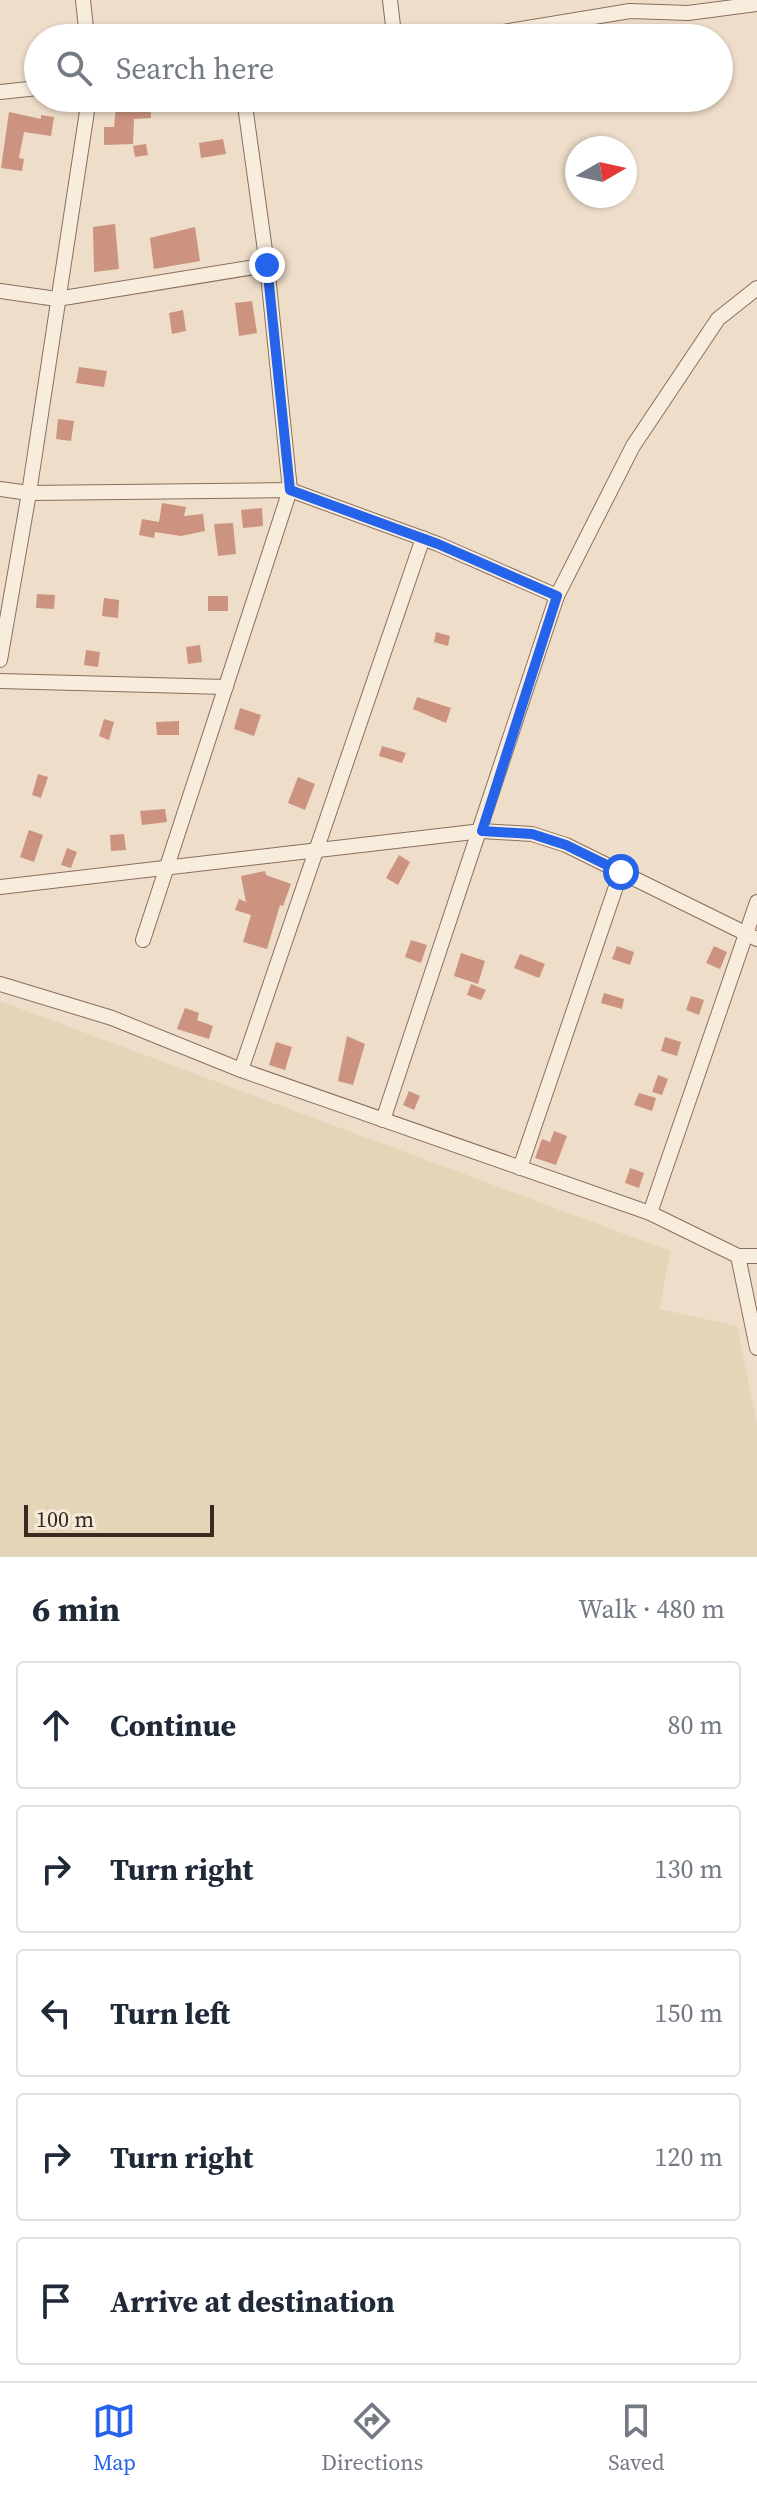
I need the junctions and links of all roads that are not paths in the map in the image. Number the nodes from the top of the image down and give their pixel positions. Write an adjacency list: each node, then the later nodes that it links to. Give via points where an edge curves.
1 (83, 0): 4 (street)
2 (390, 0): 5 (street)
3 (757, 4): 6 (street, via 688,13 630,11)
4 (86, 24)
5 (393, 24)
6 (552, 24)
7 (24, 89): 8 (street)
8 (0, 92)
9 (87, 112): 14 (street)
10 (246, 112): 11 (street)
11 (267, 265): 14 (street); 16 (street)
12 (0, 291): 14 (street)
13 (754, 294): 19 (street, via 718,319 633,446)
14 (57, 299): 17 (street)
15 (0, 489): 17 (street)
16 (290, 490): 17 (street); 18 (street); 22 (street)
17 (29, 493): 20 (street)
18 (423, 538): 19 (street); 24 (street)
19 (557, 596): 23 (street)
20 (0, 660)
21 (0, 681): 22 (street)
22 (226, 687): 25 (street)
23 (482, 831): 24 (street); 26 (street, via 532,834); 33 (street)
24 (318, 849): 25 (street); 32 (street)
25 (169, 865): 27 (street); 30 (street)
26 (621, 872): 29 (street); 34 (street)
27 (0, 887)
28 (757, 902): 29 (street)
29 (753, 937): 35 (street)
30 (143, 940)
31 (0, 984): 32 (street, via 112,1018)
32 (241, 1070): 33 (street)
33 (383, 1120): 34 (street)
34 (520, 1168): 35 (street)
35 (650, 1213): 36 (street)
36 (738, 1256): 37 (street); 38 (street)
37 (757, 1256)
38 (757, 1348)

